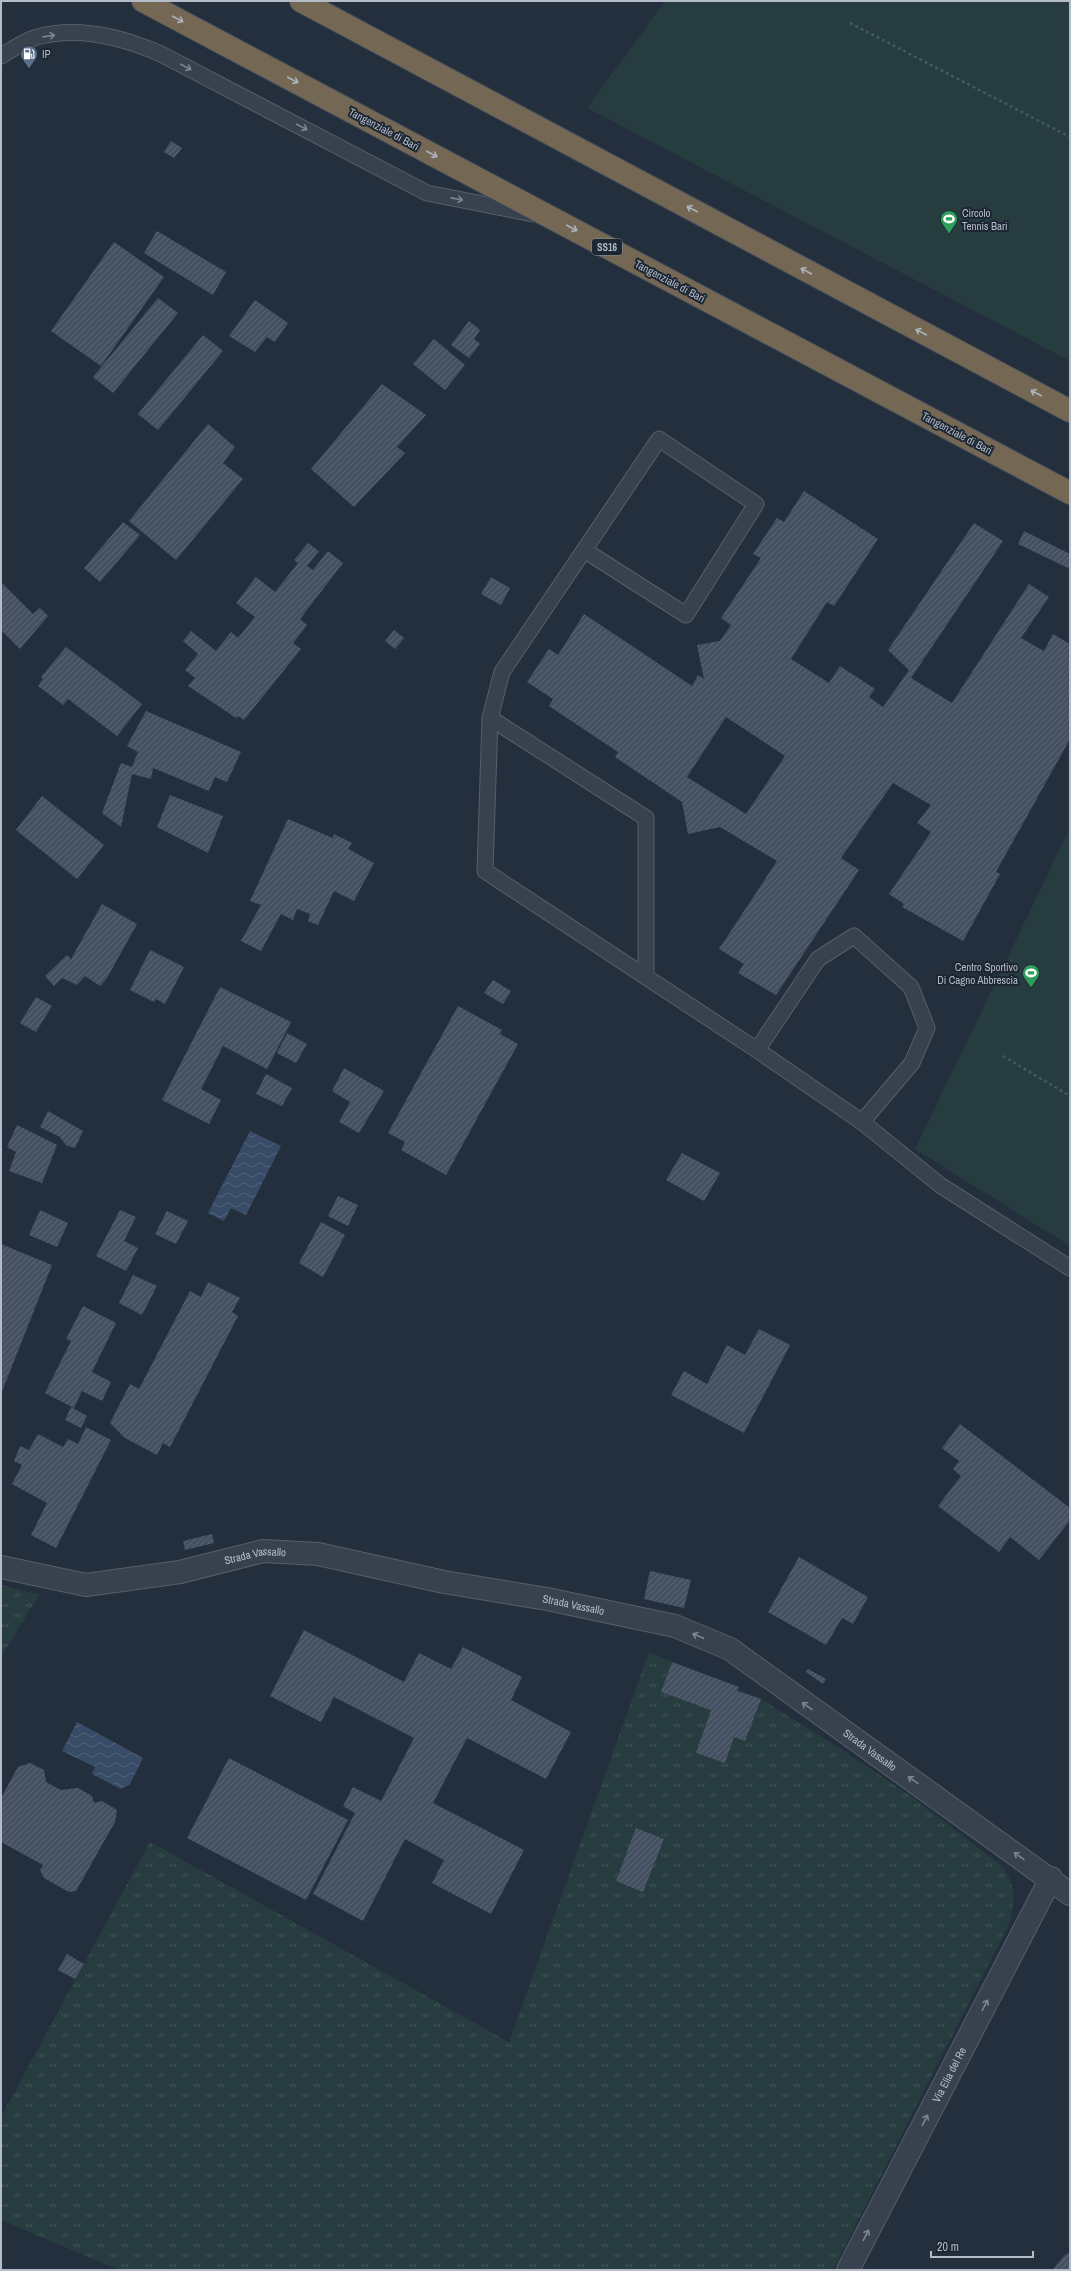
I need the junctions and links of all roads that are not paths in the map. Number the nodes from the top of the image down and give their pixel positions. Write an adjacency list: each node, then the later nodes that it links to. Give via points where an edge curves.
1 (144, 1): 4 (highway, Tangenziale di Bari / SS16, one-way to 4)
2 (301, 1): 5 (highway, one-way to 2)
3 (1, 56): 4 (lane, one-way to 4, via 33,38 66,34 105,35 135,42 427,193)
4 (553, 218): 6 (highway, Tangenziale di Bari / SS16, one-way to 6)
5 (1070, 411)
6 (1070, 493)
7 (584, 550): 7 (lane, via 686,615 756,504 659,439); 8 (lane, via 502,672)
8 (490, 718): 9 (lane, via 646,818); 9 (lane, via 485,871)
9 (646, 977): 10 (lane)
10 (757, 1050): 11 (lane); 11 (lane, via 818,959 854,936 911,987 927,1028 912,1063)
11 (862, 1122): 12 (lane, via 940,1185)
12 (1070, 1268)
13 (1, 1567): 14 (street, Strada Vassallo, one-way to 13, via 774,1683 730,1649 676,1626 547,1599 444,1582 318,1554 263,1551 180,1572 86,1585)
14 (1051, 1878): 15 (street, Strada Vassallo); 16 (street, Via Elia del Re, one-way to 14)
15 (1070, 1894)
16 (848, 2270)

